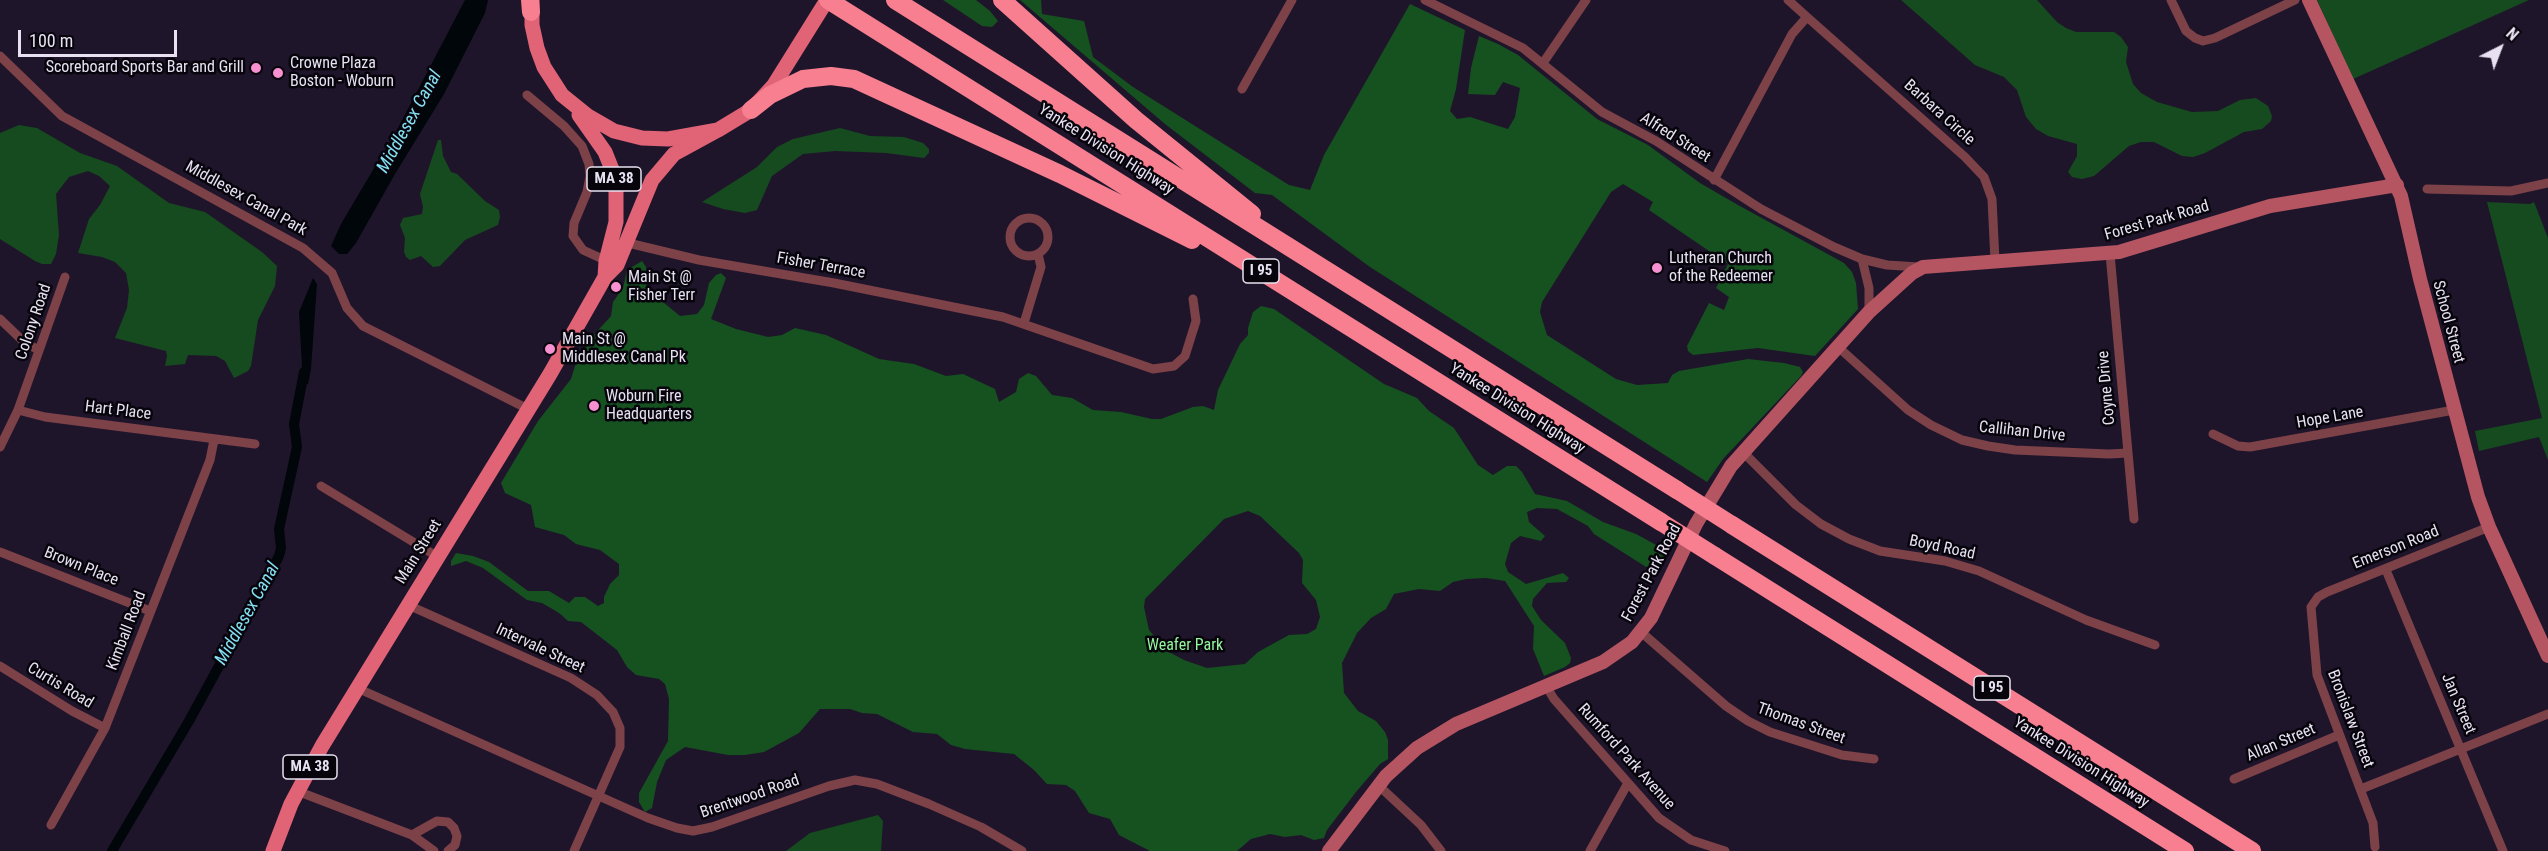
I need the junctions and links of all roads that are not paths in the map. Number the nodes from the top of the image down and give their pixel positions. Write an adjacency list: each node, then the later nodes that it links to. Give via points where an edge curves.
1 (828, 0): 18 (main road, MA 38, via 778,78); 33 (highway, Yankee Division Highway / I 95)
2 (895, 0): 30 (highway, Yankee Division Highway / I 95)
3 (1002, 0): 30 (highway, via 1136,120)
4 (1292, 0): 15 (street)
5 (1425, 0): 14 (street, Alfred Street, via 1515,43)
6 (1586, 0): 14 (street)
7 (1788, 0): 12 (street, Barbara Circle)
8 (2171, 0): 9 (street, via 2186,30 2203,41)
9 (2295, 0)
10 (2309, 0): 22 (street, School Street)
11 (531, 4): 17 (main road, MA 38, via 540,57)
12 (1807, 17): 20 (street, via 1792,34); 28 (street, Barbara Circle, via 1984,177 1992,199)
13 (0, 56): 41 (street, Middlesex Canal Park, via 62,116 303,248 332,273 349,311 363,326)
14 (1543, 63): 20 (street, Alfred Street, via 1597,108)
15 (1242, 89)
16 (527, 94): 29 (street, via 582,146 590,176 573,236 583,250)
17 (562, 95): 19 (main road, via 597,122 631,136 668,139); 24 (main road, Main Street / MA 38, via 595,135 610,164)
18 (751, 110): 19 (main road, MA 38); 33 (highway, via 770,95 803,79 831,76 865,83 1088,188)
19 (718, 129): 24 (main road, Main Street / MA 38, via 674,154 658,171)
20 (1714, 180): 27 (street, Alfred Street)
21 (2548, 183): 23 (street, via 2511,191)
22 (2397, 185): 26 (street, Forest Park Road, via 2270,206); 42 (street, School Street, via 2407,212)
23 (2427, 189)
24 (619, 240): 29 (main road, Main Street / MA 38); 37 (street, Fisher Terrace, via 699,260)
25 (1038, 254): 25 (street, via 1048,243 1047,229 1036,219 1021,219 1011,230 1012,245 1023,255); 37 (street, via 1041,267)
26 (2110, 254): 28 (street, Forest Park Road); 48 (street, Coyne Drive)
27 (1862, 259): 31 (street, Alfred Street); 35 (street, via 1869,288)
28 (1995, 261): 31 (street, Forest Park Road)
29 (611, 263): 41 (main road, Main Street / MA 38)
30 (1314, 264): 88 (highway, Yankee Division Highway / I 95, bridge)
31 (1923, 267): 35 (street, Forest Park Road, via 1900,282)
32 (65, 277): 39 (street, Colony Road)
33 (1304, 298): 87 (highway, Yankee Division Highway / I 95, bridge)
34 (1193, 300): 37 (street, Fisher Terrace, via 1196,321 1189,348 1178,364 1163,369 1140,366)
35 (1869, 312): 38 (street, Forest Park Road)
36 (0, 319): 39 (street, via 25,343)
37 (1024, 323)
38 (1837, 346): 47 (street, Forest Park Road); 48 (street, Callihan Drive, via 1908,410 1962,440 2015,450)
39 (39, 350): 40 (street, Colony Road)
40 (18, 410): 44 (street, Hart Place); 46 (street)
41 (528, 410): 53 (main road, Main Street / MA 38)
42 (2454, 410): 43 (street, Hope Lane, via 2250,447 2238,446); 51 (street, School Street)
43 (2213, 434)
44 (214, 440): 45 (street, Hart Place); 57 (street, Kimball Road, via 210,460)
45 (255, 444)
46 (0, 447)
47 (1743, 452): 58 (street, Forest Park Road, via 1713,493); 59 (street, Boyd Road, via 1796,505 1849,539 1880,550 1979,571 2080,617)
48 (2128, 453): 50 (street, Coyne Drive)
49 (321, 486): 53 (street)
50 (2134, 519)
51 (2489, 527): 54 (street, Emerson Road); 60 (street, School Street)
52 (0, 552): 57 (street, Brown Place)
53 (438, 557): 56 (main road, Main Street / MA 38)
54 (2386, 570): 55 (street, Emerson Road); 67 (street, Jan Street)
55 (2315, 600): 66 (street, Bronislaw Street, via 2310,613 2316,670)
56 (408, 605): 63 (main road, Main Street / MA 38); 74 (street, Intervale Street, via 571,678 605,703 618,720 621,740)
57 (150, 611): 65 (street, Kimball Road)
58 (1641, 632): 62 (street, Forest Park Road, via 1610,658); 68 (street, Thomas Street, via 1748,721 1842,755)
59 (2155, 645)
60 (2548, 657)
61 (0, 666): 65 (street, Curtis Road)
62 (1546, 686): 70 (street, Rumford Park Avenue); 71 (street, Forest Park Road, via 1444,731 1410,753)
63 (357, 688): 73 (main road, Main Street / MA 38); 74 (street, Brentwood Road)
64 (2548, 714): 67 (street)
65 (105, 728): 75 (street, Kimball Road)
66 (2339, 735): 69 (street, Allan Street); 72 (street, Bronislaw Street)
67 (2461, 748): 72 (street); 89 (street, Jan Street)
68 (1874, 759)
69 (2234, 779)
70 (1628, 783): 85 (street); 86 (street, Rumford Park Avenue, via 1674,830 1700,844)
71 (1378, 785): 83 (street, Forest Park Road); 84 (street, via 1421,825)
72 (2361, 789): 77 (street, Bronislaw Street, via 2374,826)
73 (297, 791): 76 (street); 78 (main road, Main Street / MA 38)
74 (597, 795): 81 (street, Intervale Street); 82 (street, Brentwood Road, via 669,826 693,831 840,782 863,781 947,811)
75 (51, 825)
76 (412, 835): 79 (street); 80 (street, via 437,820 448,822 457,836)
77 (2375, 848)
78 (273, 851)
79 (434, 851)
80 (448, 851)
81 (574, 851)
82 (1022, 851)
83 (1329, 851)
84 (1441, 851)
85 (1590, 851)
86 (1725, 851)
87 (2185, 851)
88 (2252, 851)
89 (2503, 851)

